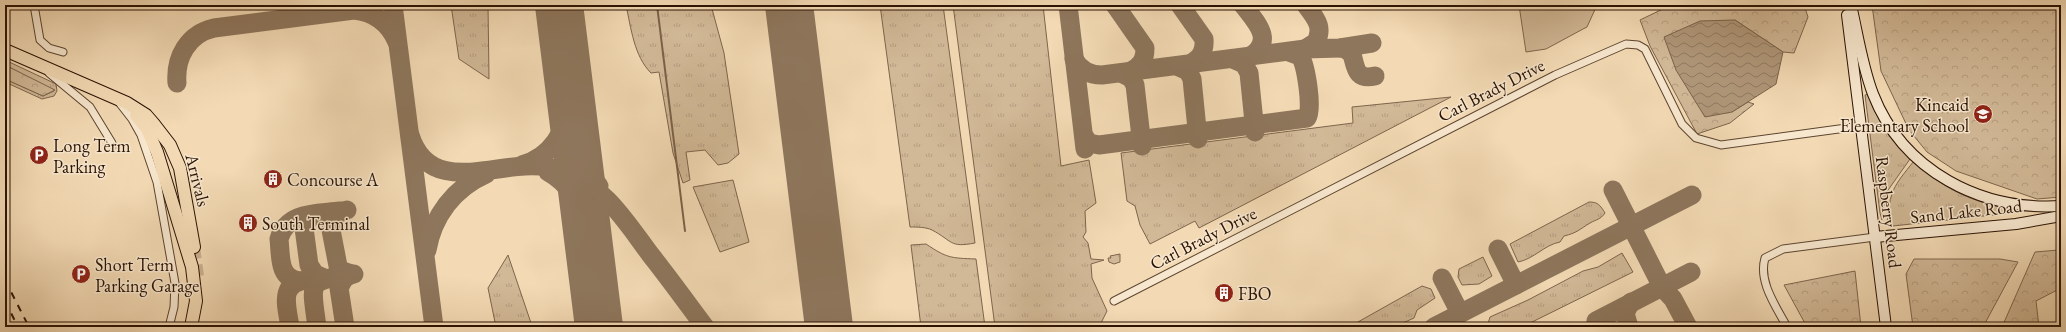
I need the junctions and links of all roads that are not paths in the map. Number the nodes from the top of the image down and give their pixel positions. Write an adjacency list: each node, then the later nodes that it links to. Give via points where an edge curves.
1 (34, 5): 5 (street, via 40,40 49,48)
2 (1846, 5): 8 (main road, Raspberry Road)
3 (1851, 5): 10 (main road, via 1865,71 1873,95 1894,132 1914,156 1940,178 1984,197 2009,204)
4 (5, 50): 6 (main road)
5 (63, 52)
6 (37, 64): 7 (main road); 9 (street, via 90,107)
7 (116, 100): 13 (main road, Arrivals, via 127,103 146,115 170,145 182,174); 15 (street, via 141,135 157,182 175,283 174,308); 16 (main road, via 142,122 153,143 171,191 195,280 195,310)
8 (1861, 126): 12 (main road, Raspberry Road); 14 (street, Carl Brady Drive, via 1722,144 1696,138 1682,124 1645,49 1638,44 1626,44 1554,75)
9 (112, 143)
10 (2061, 206)
11 (2061, 216): 12 (main road, Sand Lake Road, via 2016,224)
12 (1875, 237): 17 (street, via 1783,249 1765,258 1762,269 1764,281); 18 (main road, Raspberry Road)
13 (194, 247)
14 (1114, 301)
15 (169, 327)
16 (191, 327)
17 (1787, 327)
18 (1886, 327)

